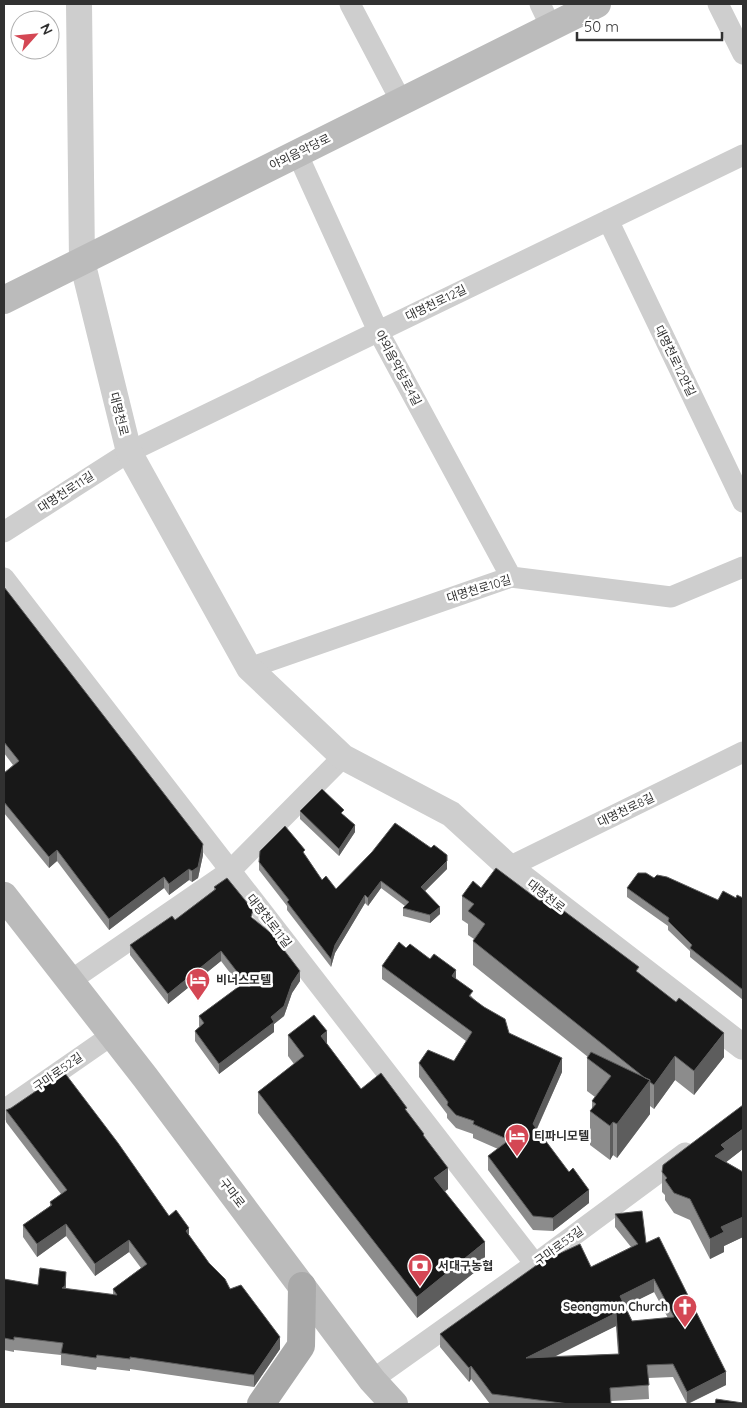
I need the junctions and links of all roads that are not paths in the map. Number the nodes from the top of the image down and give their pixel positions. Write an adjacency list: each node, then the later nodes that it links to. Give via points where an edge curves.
1 (79, 4): 11 (street, 대명천로)
2 (350, 4): 7 (street)
3 (597, 4): 5 (main road, 야외음악당로)
4 (718, 4): 6 (street)
5 (546, 15): 7 (main road, 야외음악당로)
6 (743, 54)
7 (401, 101): 8 (main road, 야외음악당로)
8 (297, 154): 11 (main road, 야외음악당로); 13 (street, 야외음악당로4길)
9 (743, 155): 10 (street, 대명천로12길)
10 (608, 220): 13 (street, 대명천로12길); 15 (street, 대명천로12안길)
11 (82, 261): 12 (main road, 야외음악당로); 14 (street, 대명천로)
12 (4, 300)
13 (378, 332): 14 (street, 대명천로12길); 18 (street, 야외음악당로4길)
14 (129, 452): 16 (street, 대명천로11길); 20 (street, 대명천로)
15 (743, 502)
16 (4, 532)
17 (743, 567): 18 (street, 대명천로10길, via 671,596)
18 (511, 577): 20 (street, 대명천로10길)
19 (4, 578): 24 (street, 대명천로11길)
20 (250, 668): 22 (street, 대명천로)
21 (743, 752): 23 (street, 대명천로8길)
22 (343, 757): 23 (street, 대명천로, via 451,814); 24 (street)
23 (510, 867): 28 (street, 대명천로)
24 (230, 871): 26 (street); 31 (street, 대명천로11길)
25 (4, 896): 26 (main road, 구마로)
26 (70, 981): 27 (main road, 구마로)
27 (112, 1035): 29 (street, 구마로52길); 32 (main road, 구마로)
28 (743, 1047)
29 (4, 1110)
30 (703, 1140): 31 (street, 구마로53길)
31 (535, 1264): 33 (street, 구마로53길)
32 (302, 1286): 33 (main road, 구마로); 34 (main road, via 301,1346)
33 (372, 1380): 35 (main road, 구마로)
34 (261, 1404)
35 (394, 1404)

